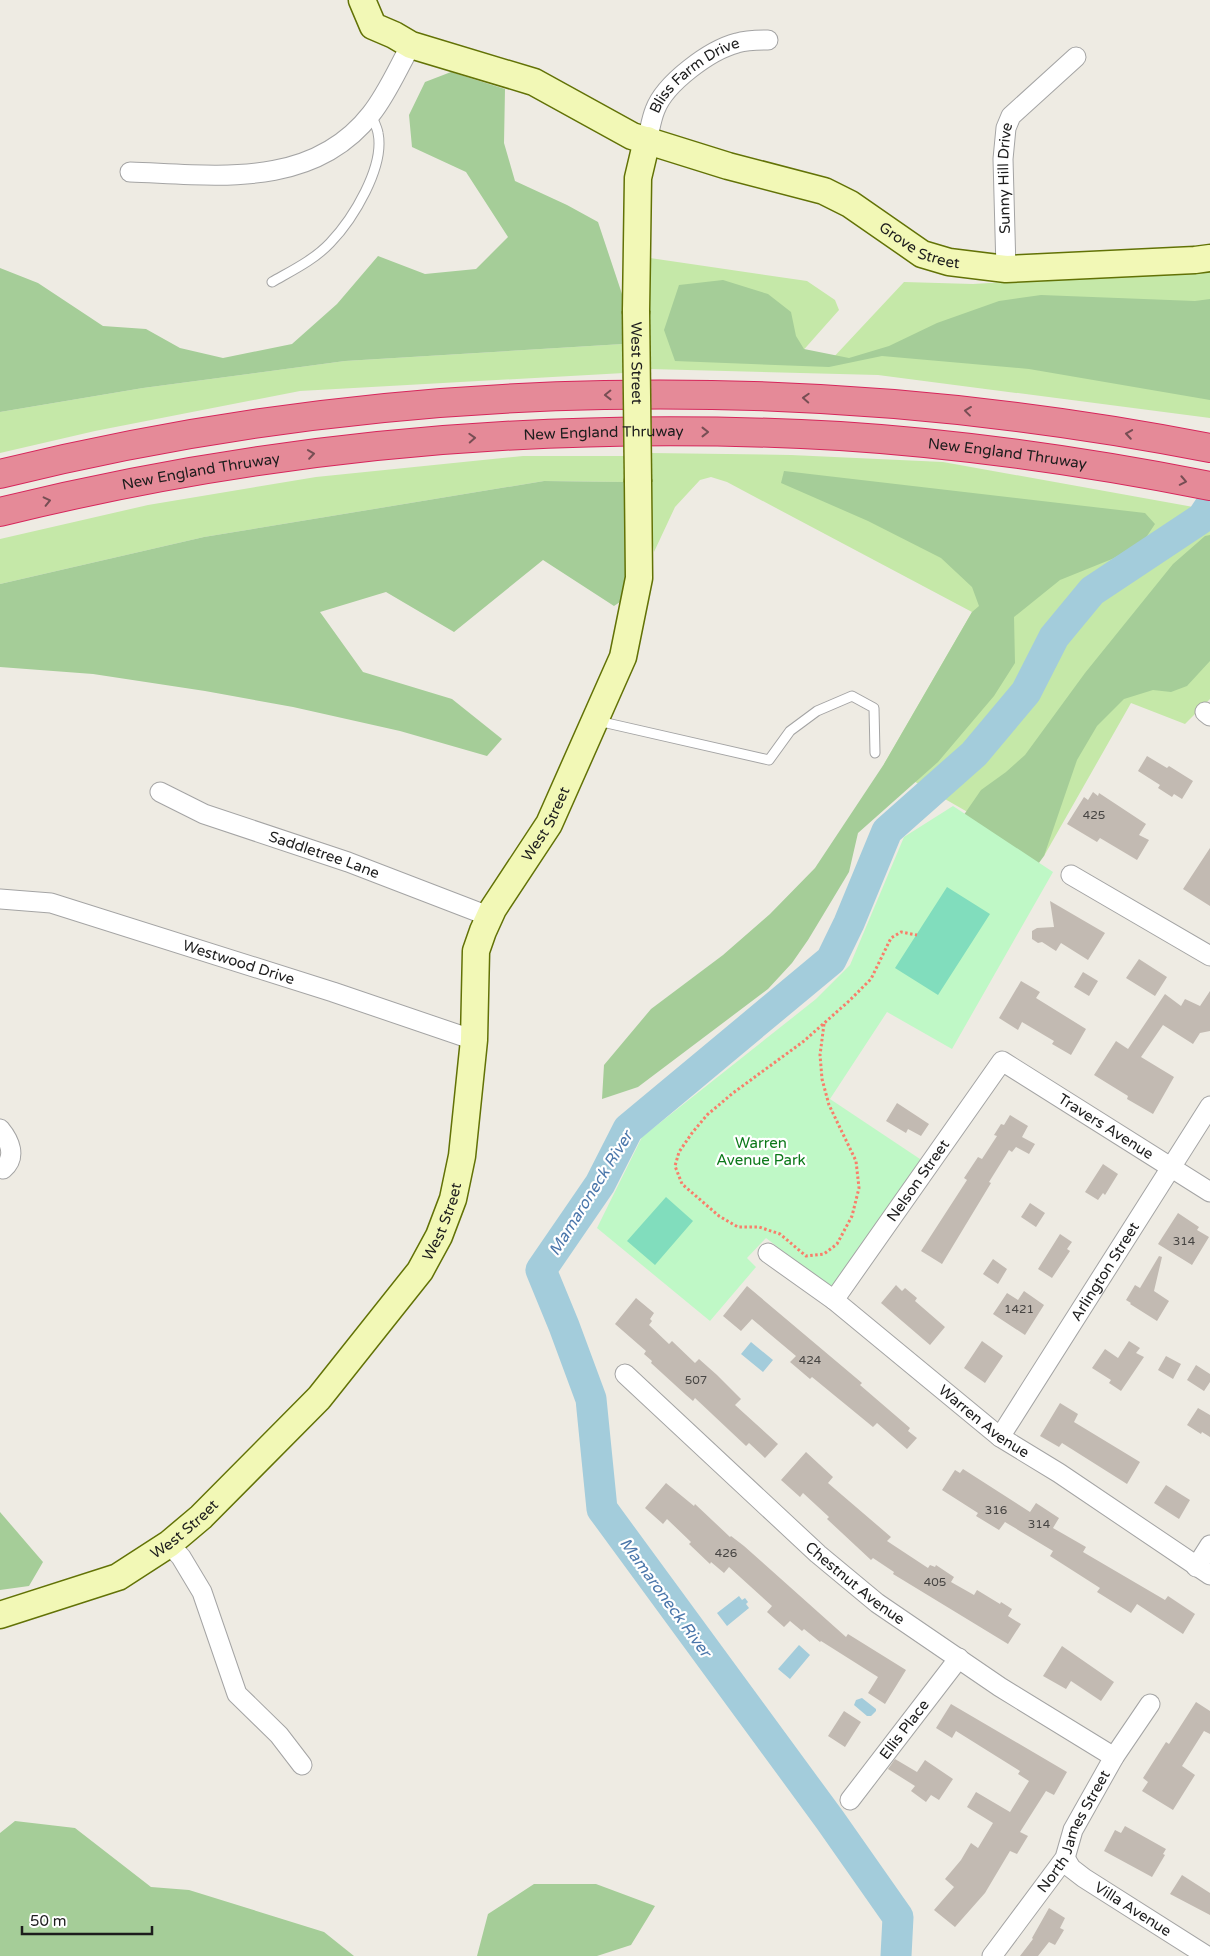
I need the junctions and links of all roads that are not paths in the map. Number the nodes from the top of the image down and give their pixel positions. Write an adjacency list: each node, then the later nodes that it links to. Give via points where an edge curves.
1 (362, 0): 3 (street, via 373,26)
2 (768, 40): 6 (street, Bliss Farm Drive, via 737,43 710,54 674,83 655,109)
3 (411, 45): 5 (street); 6 (street, via 534,82 632,136)
4 (1076, 57): 9 (street, Sunny Hill Drive, via 1011,116 1006,128 1003,159)
5 (371, 114): 7 (street, via 342,144 304,163 275,171 237,175); 10 (lane, via 378,133 378,155 371,183 329,244)
6 (647, 140): 9 (street, Grove Street, via 728,166 824,191 850,204 922,254 949,262); 15 (street, West Street, bridge, via 638,178 639,578 623,657)
7 (130, 172)
8 (1210, 258): 9 (street, Grove Street)
9 (1006, 269)
10 (272, 282)
11 (1210, 448): 12 (highway, one-way to 12, via 1023,417 903,404 766,396 587,395 396,407 272,422 146,442)
12 (0, 474)
13 (1210, 486): 14 (highway, New England Thruway, one-way to 13, via 145,480 282,458 398,444 588,432 841,437 967,448 1094,465)
14 (0, 512)
15 (595, 720): 16 (lane, via 769,760 790,731 817,711 852,696 874,708); 20 (street, West Street, via 549,824)
16 (875, 752)
17 (160, 792): 20 (street, Saddletree Lane, via 204,814 348,862)
18 (1071, 874): 21 (street)
19 (0, 899): 22 (street, Westwood Drive, via 51,903)
20 (490, 917): 22 (street, West Street, via 476,951)
21 (1210, 956)
22 (474, 1040): 33 (street, West Street, via 462,1156 452,1199 439,1236 420,1271 319,1398)
23 (1002, 1061): 27 (street, Travers Avenue); 30 (street, Nelson Street)
24 (1210, 1106): 27 (street, Arlington Street)
25 (0, 1129): 26 (street, via 7,1138 11,1154 9,1164)
26 (0, 1168)
27 (1171, 1168): 28 (street, Travers Avenue); 32 (street, Arlington Street)
28 (1210, 1192)
29 (768, 1253): 30 (street, Warren Avenue)
30 (834, 1300): 32 (street, Warren Avenue)
31 (625, 1374): 37 (street, Chestnut Avenue, via 818,1554 877,1603)
32 (1000, 1436): 35 (street, Warren Avenue)
33 (169, 1544): 36 (street, West Street, via 118,1577); 40 (street, via 181,1557 202,1592 237,1694 279,1735)
34 (1210, 1545): 35 (street)
35 (1203, 1571)
36 (0, 1615)
37 (959, 1658): 39 (street, Chestnut Avenue); 41 (street, Ellis Place)
38 (1150, 1704): 39 (street, North James Street)
39 (1114, 1757): 42 (street, North James Street, via 1073,1830)
40 (302, 1765)
41 (850, 1800)
42 (1065, 1858): 43 (street, North James Street); 44 (street, Villa Avenue, via 1071,1868 1084,1878)
43 (992, 1956)
44 (1207, 1956)

